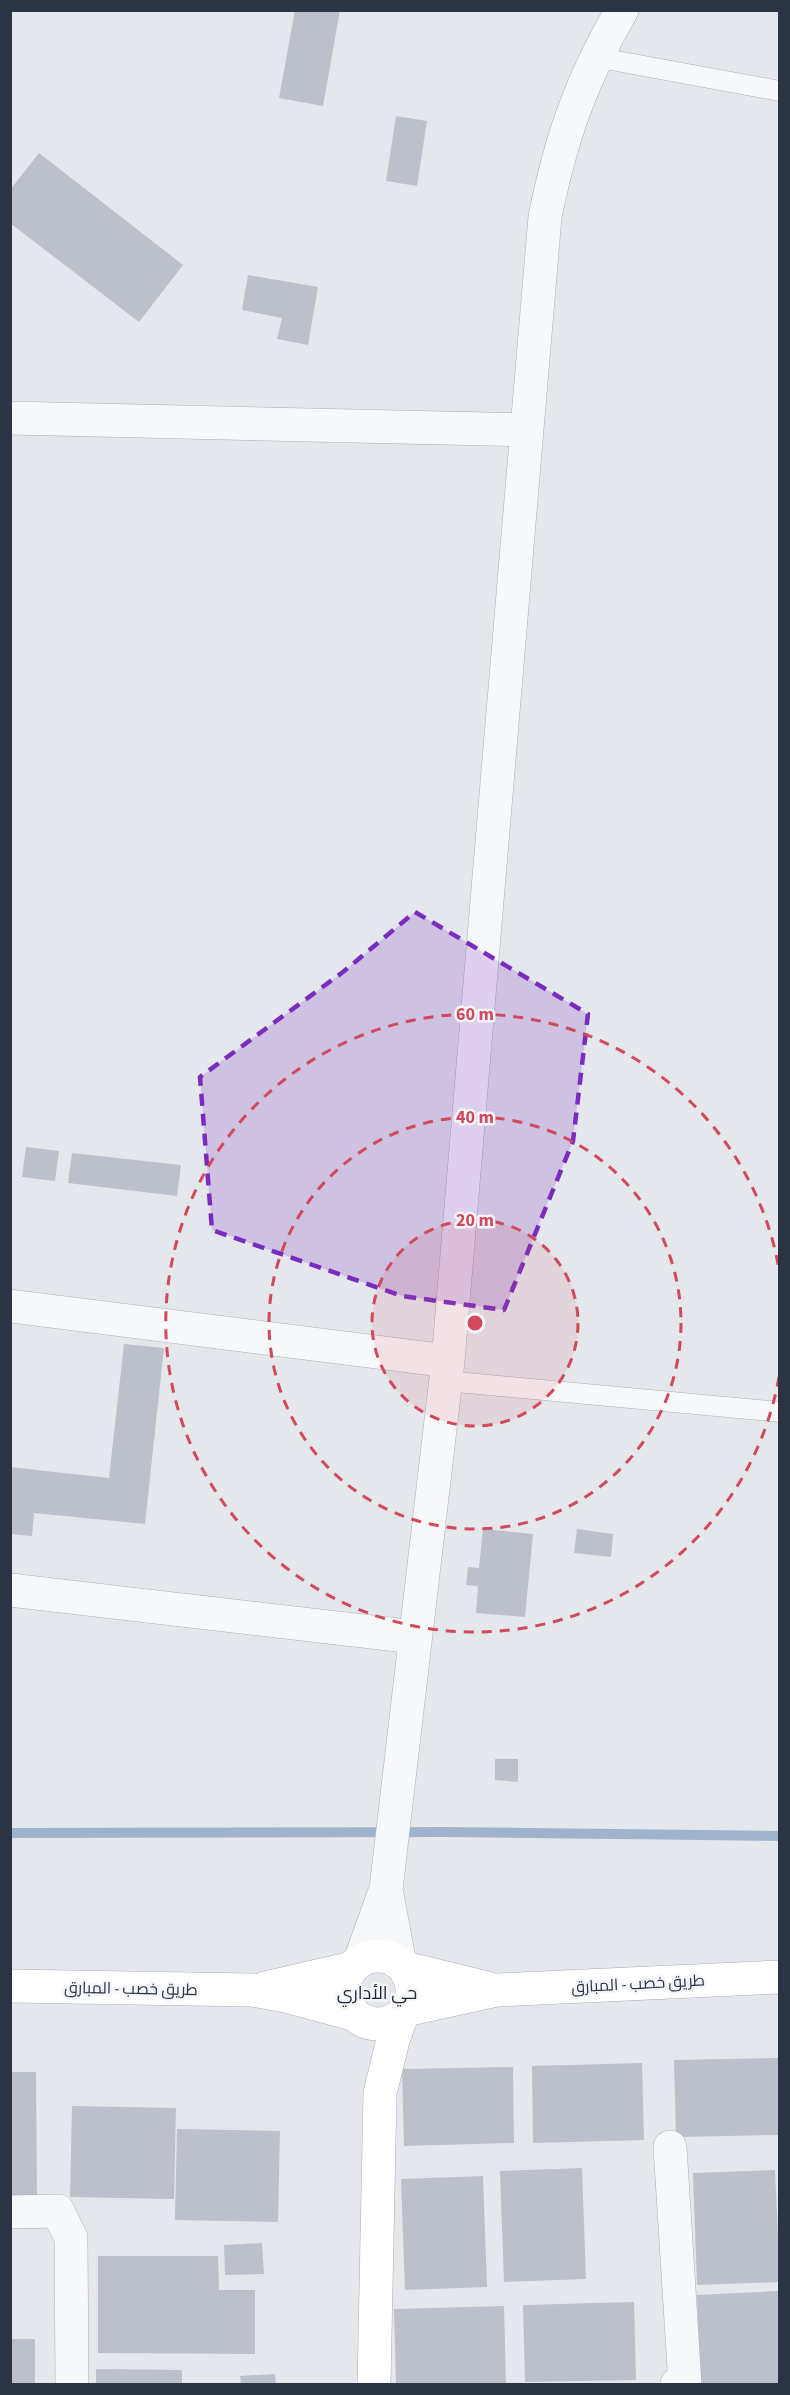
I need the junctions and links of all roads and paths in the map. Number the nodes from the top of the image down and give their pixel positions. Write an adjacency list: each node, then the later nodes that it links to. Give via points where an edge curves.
1 (622, 10): 2 (street)
2 (595, 57): 3 (lane); 5 (street, via 557,155 545,217)
3 (780, 91)
4 (10, 418): 5 (street)
5 (527, 430): 7 (street)
6 (10, 1306): 7 (street)
7 (447, 1371): 8 (lane); 10 (street)
8 (780, 1412)
9 (10, 1590): 10 (street)
10 (415, 1637): 11 (street)
11 (386, 1889): 12 (street); 13 (street)
12 (356, 1964): 13 (main road, via 376,1955); 16 (main road, طريق خصب - المبارق); 19 (main road, via 344,1986 344,1996)
13 (403, 1966): 17 (main road, طريق خصب - المبارق); 18 (main road, via 412,1984 411,2002)
14 (780, 1977): 17 (main road, طريق خصب - المبارق)
15 (10, 1986): 16 (main road, طريق خصب - المبارق)
16 (252, 1990): 19 (main road, طريق خصب - المبارق)
17 (497, 1990): 18 (main road, طريق خصب - المبارق)
18 (404, 2013): 19 (main road, via 384,2024); 20 (main road, via 393,2040)
19 (355, 2015): 20 (main road)
20 (381, 2093): 25 (main road)
21 (670, 2147): 23 (street)
22 (10, 2212): 24 (street, via 58,2211 71,2238)
23 (685, 2384): 26 (street)
24 (72, 2385)
25 (374, 2385)
26 (676, 2385)

